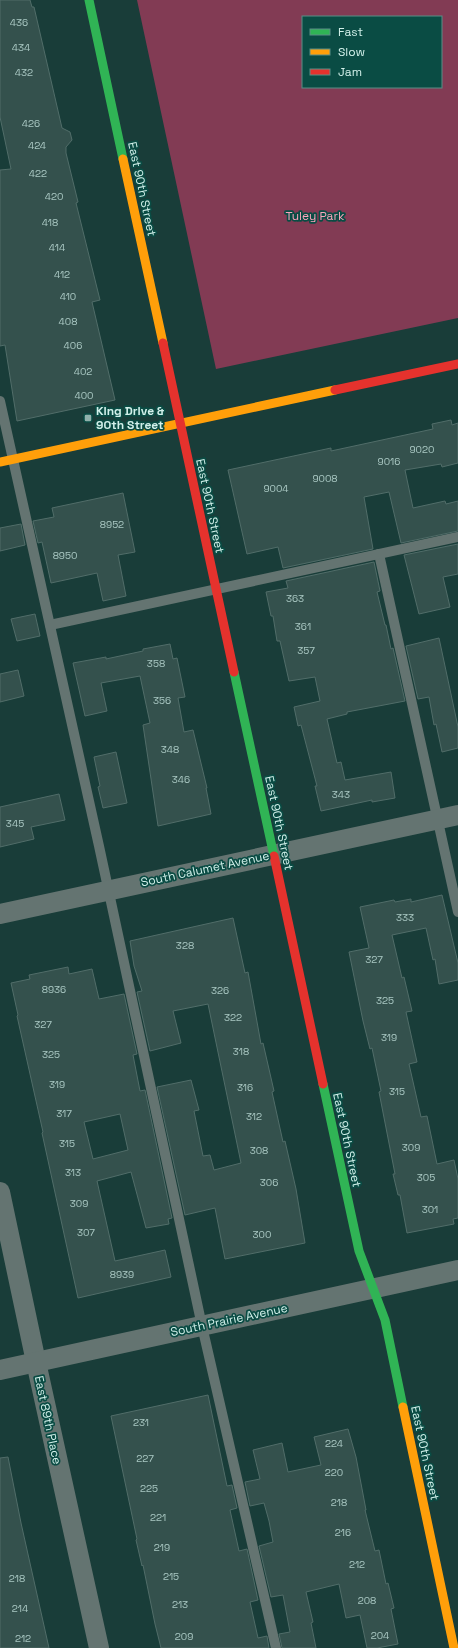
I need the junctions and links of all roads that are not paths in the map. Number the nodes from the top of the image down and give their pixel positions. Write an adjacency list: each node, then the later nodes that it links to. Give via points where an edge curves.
1 (89, 0): 4 (street, East 90th Street)
2 (458, 364): 4 (street)
3 (0, 402): 5 (lane)
4 (180, 424): 5 (street); 9 (street, East 90th Street)
5 (13, 459): 6 (street); 10 (lane)
6 (0, 462)
7 (458, 537): 8 (lane)
8 (379, 554): 9 (lane); 12 (lane)
9 (216, 589): 10 (lane); 13 (street, East 90th Street)
10 (50, 625): 14 (lane)
11 (458, 815): 12 (street, South Calumet Avenue)
12 (438, 819): 13 (street, South Calumet Avenue); 15 (lane)
13 (273, 854): 14 (street, South Calumet Avenue); 19 (street, East 90th Street, via 359,1251)
14 (108, 890): 16 (street, South Calumet Avenue); 20 (lane)
15 (458, 912)
16 (0, 914)
17 (0, 1192): 21 (street, East 89th Place)
18 (458, 1270): 19 (street, South Prairie Avenue)
19 (372, 1288): 20 (street, South Prairie Avenue); 25 (street, East 90th Street, via 385,1320)
20 (202, 1326): 21 (street, South Prairie Avenue); 24 (lane)
21 (36, 1362): 22 (street, South Prairie Avenue); 23 (street, East 89th Place)
22 (0, 1370)
23 (99, 1648)
24 (276, 1648)
25 (454, 1648)

